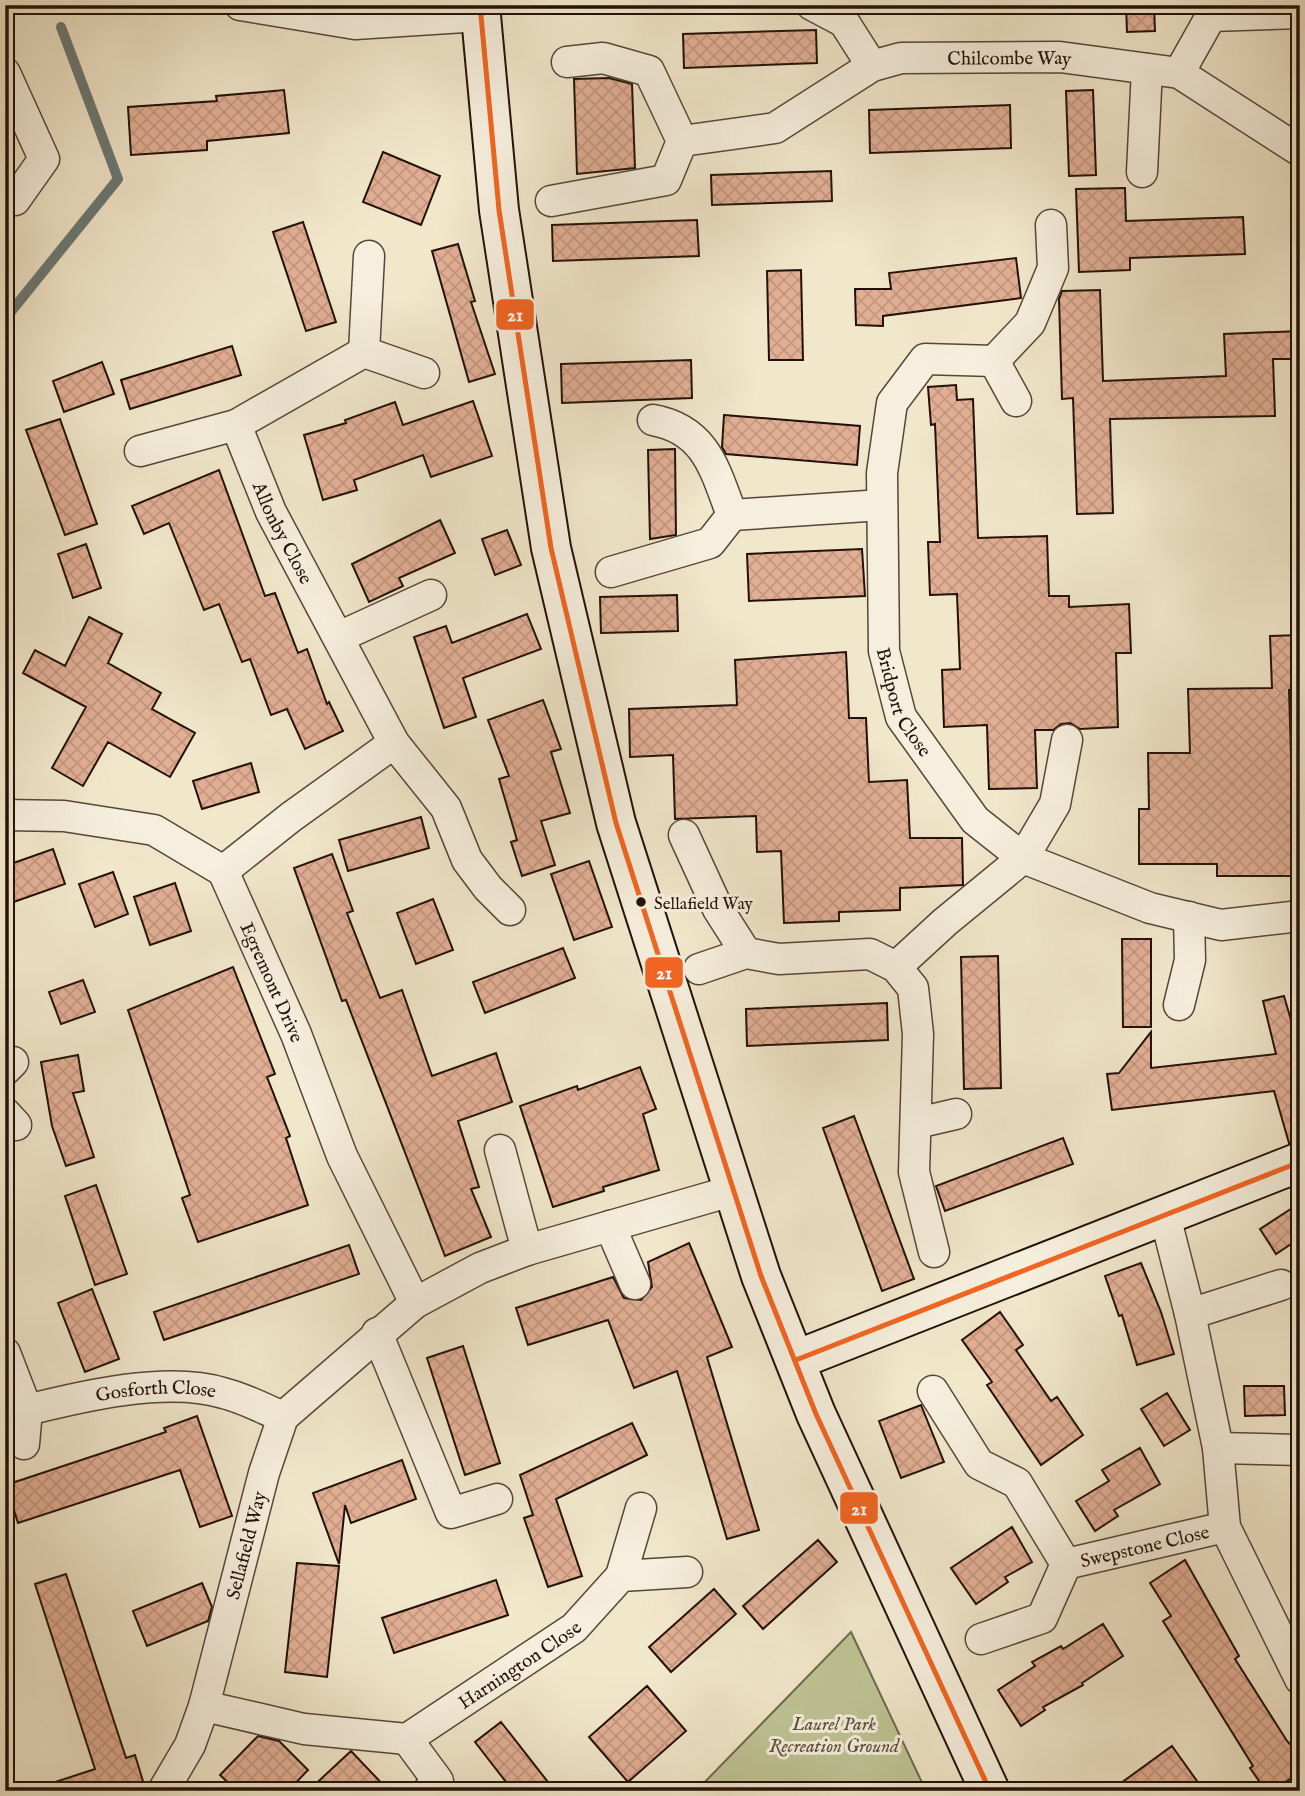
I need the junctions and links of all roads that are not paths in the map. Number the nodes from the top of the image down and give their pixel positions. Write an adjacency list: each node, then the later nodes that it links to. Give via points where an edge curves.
1 (240, 5): 4 (street, via 355,24)
2 (812, 5): 7 (street, via 844,22)
3 (1210, 10): 5 (street); 10 (street)
4 (480, 11): 47 (street, via 499,210 551,548 616,823)
5 (1300, 13)
6 (567, 62): 11 (street, via 603,58 649,71)
7 (872, 66): 8 (street, Chilcombe Way, via 901,58 1060,57); 11 (street, Chilcombe Way, via 775,128)
8 (1147, 69): 10 (street, Chilcombe Way); 13 (street)
9 (5, 73): 14 (street, via 44,159)
10 (1179, 73): 12 (street, Chilcombe Way)
11 (682, 141): 15 (street, via 666,180)
12 (1300, 151)
13 (1142, 172)
14 (15, 200)
15 (551, 201)
16 (1051, 225): 19 (street, via 1053,268 1030,323)
17 (369, 256): 18 (street)
18 (364, 352): 20 (street); 23 (street)
19 (994, 361): 21 (street); 25 (street, Bridport Close, via 925,359 892,403)
20 (424, 373)
21 (1016, 401)
22 (653, 420): 26 (street, via 672,424 708,452)
23 (236, 425): 24 (street); 29 (street, Allonby Close, via 271,512)
24 (140, 451)
25 (882, 505): 26 (street); 34 (street, Bridport Close, via 884,651 901,717 975,820)
26 (732, 516): 27 (street, via 710,543)
27 (611, 572)
28 (431, 595): 29 (street)
29 (339, 637): 31 (street, Allonby Close)
30 (1067, 740): 34 (street, via 1055,804)
31 (394, 743): 35 (street); 36 (street, Allonby Close, via 446,808 467,860)
32 (5, 814): 35 (street, via 64,816 154,830)
33 (684, 835): 39 (street, via 718,909)
34 (1023, 858): 38 (street, Bridport Close, via 1150,908); 40 (street)
35 (223, 871): 54 (street, Egremont Drive, via 296,1034 342,1156)
36 (510, 910)
37 (1300, 916): 38 (street, Bridport Close, via 1221,925)
38 (1189, 917): 42 (street, via 1190,960)
39 (746, 953): 40 (street, via 779,959 870,954); 41 (street)
40 (896, 967): 44 (street, via 913,988 918,1034)
41 (699, 969)
42 (1179, 1005)
43 (957, 1114): 44 (street)
44 (917, 1124): 51 (street, via 914,1172)
45 (500, 1150): 50 (street)
46 (1300, 1162): 48 (street)
47 (735, 1190): 49 (street, Sellafield Way); 58 (street, via 761,1276)
48 (1165, 1216): 55 (street, Swepstone Close); 58 (street)
49 (610, 1226): 50 (street, Sellafield Way); 52 (street)
50 (527, 1250): 54 (street, Sellafield Way, via 480,1268)
51 (934, 1252)
52 (635, 1284)
53 (1281, 1285): 55 (street)
54 (415, 1303): 56 (street, Sellafield Way)
55 (1190, 1314): 63 (street, Swepstone Close)
56 (377, 1333): 61 (street, Sellafield Way); 65 (street, via 450,1513)
57 (5, 1353): 60 (street)
58 (796, 1360): 77 (street, via 833,1451)
59 (933, 1391): 68 (street, Swepstone Close, via 979,1464 1017,1483)
60 (27, 1410): 61 (street, Gosforth Close, via 101,1394 184,1386 223,1392); 62 (street)
61 (283, 1417): 73 (street, Sellafield Way, via 264,1473)
62 (24, 1444)
63 (1218, 1448): 64 (street); 67 (street, Swepstone Close)
64 (1300, 1450)
65 (497, 1499)
66 (641, 1508): 70 (street, Harnington Close)
67 (1225, 1527): 68 (street, Swepstone Close); 72 (street, Swepstone Close)
68 (1066, 1563): 71 (street, Swepstone Close, via 1042,1618)
69 (687, 1572): 70 (street)
70 (621, 1576): 74 (street, Harnington Close, via 574,1628)
71 (982, 1639)
72 (1300, 1679)
73 (204, 1706): 74 (street, via 304,1729); 76 (street, Sellafield Way, via 190,1745)
74 (407, 1739): 75 (street)
75 (437, 1788)
76 (163, 1791)
77 (990, 1791)

